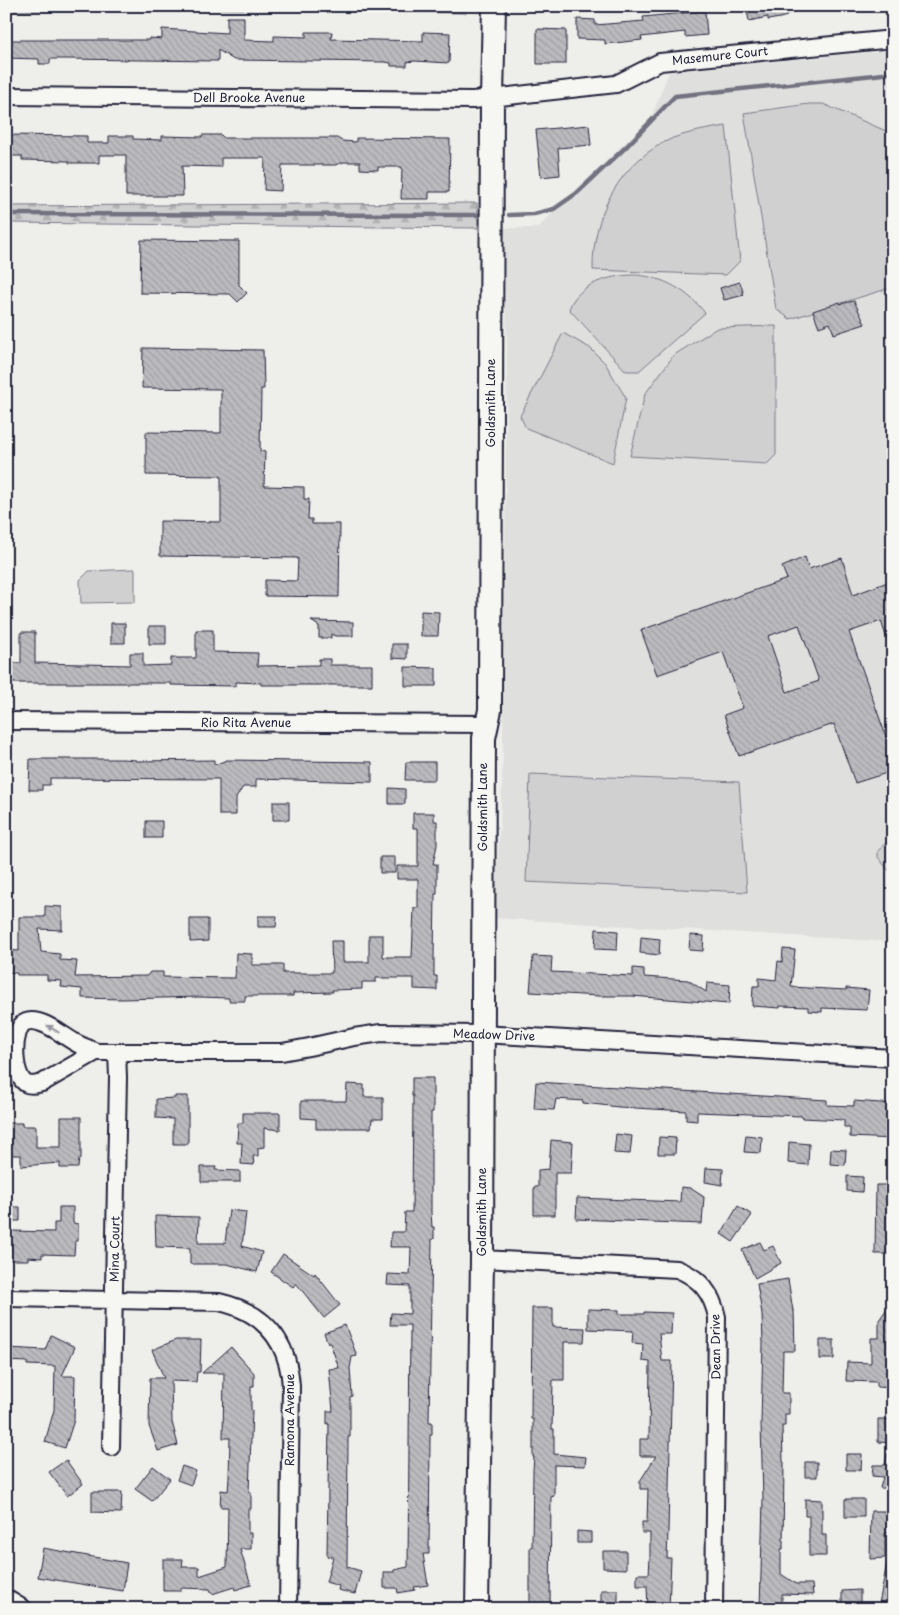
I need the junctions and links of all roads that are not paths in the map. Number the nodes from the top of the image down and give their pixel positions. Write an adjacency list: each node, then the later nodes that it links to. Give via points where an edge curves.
1 (494, 12): 4 (street, Goldsmith Lane)
2 (893, 39): 4 (street, Masemure Court, via 660,62 616,84)
3 (6, 96): 4 (street, Dell Brooke Avenue)
4 (492, 98): 6 (street, Goldsmith Lane, via 490,710)
5 (6, 721): 6 (street, Rio Rita Avenue)
6 (487, 724): 7 (street, Goldsmith Lane, via 484,738)
7 (482, 1034): 9 (street, Meadow Drive, via 381,1033 282,1052); 10 (street, Meadow Drive); 11 (street, Goldsmith Lane)
8 (96, 1052): 8 (street, Meadow Drive, one-way to 8, via 33,1020 18,1028 16,1067 25,1083 42,1083); 9 (street, Meadow Drive)
9 (116, 1052): 13 (street, Mina Court)
10 (893, 1058)
11 (482, 1259): 18 (street, Goldsmith Lane); 19 (street, Dean Drive, via 676,1269 699,1281 712,1297 717,1317)
12 (6, 1298): 13 (street, Ramona Avenue)
13 (114, 1299): 14 (street, Mina Court); 17 (street, Ramona Avenue, via 235,1305 259,1318 280,1343 288,1361 292,1386)
14 (111, 1447)
15 (6, 1598): 16 (street)
16 (24, 1609)
17 (288, 1609)
18 (477, 1609)
19 (714, 1609)

